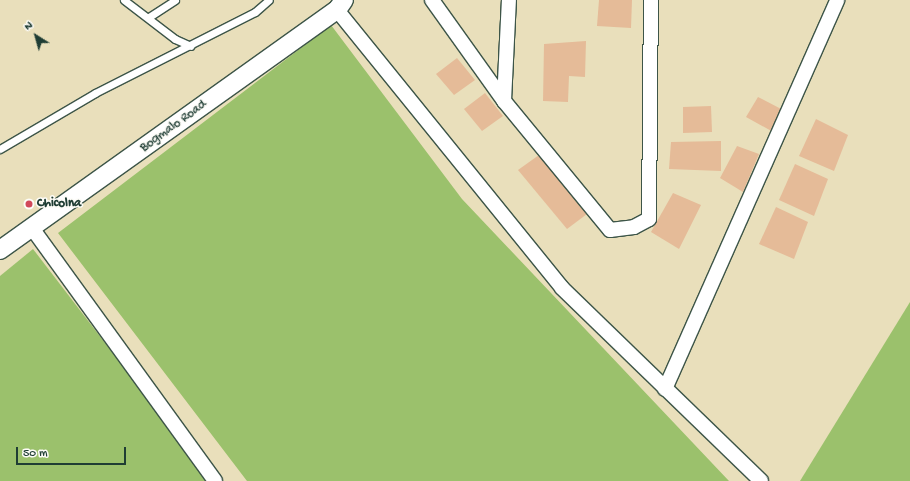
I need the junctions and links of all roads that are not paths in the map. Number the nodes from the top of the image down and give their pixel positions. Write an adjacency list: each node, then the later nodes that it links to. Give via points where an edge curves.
1 (124, 0): 9 (lane)
2 (175, 0): 9 (lane)
3 (269, 0): 10 (lane, via 255,12)
4 (432, 0): 11 (street)
5 (510, 0): 11 (street)
6 (651, 0): 11 (street, via 649,219 634,227 610,230)
7 (837, 0): 15 (street)
8 (340, 5): 13 (street, Bogmalo Road); 15 (street, via 562,288)
9 (149, 17): 10 (lane, via 175,39)
10 (191, 46): 12 (lane, via 95,93)
11 (504, 101)
12 (0, 149)
13 (32, 228): 14 (street, Bogmalo Road); 16 (street)
14 (0, 250)
15 (665, 389): 17 (street)
16 (215, 481)
17 (761, 481)

